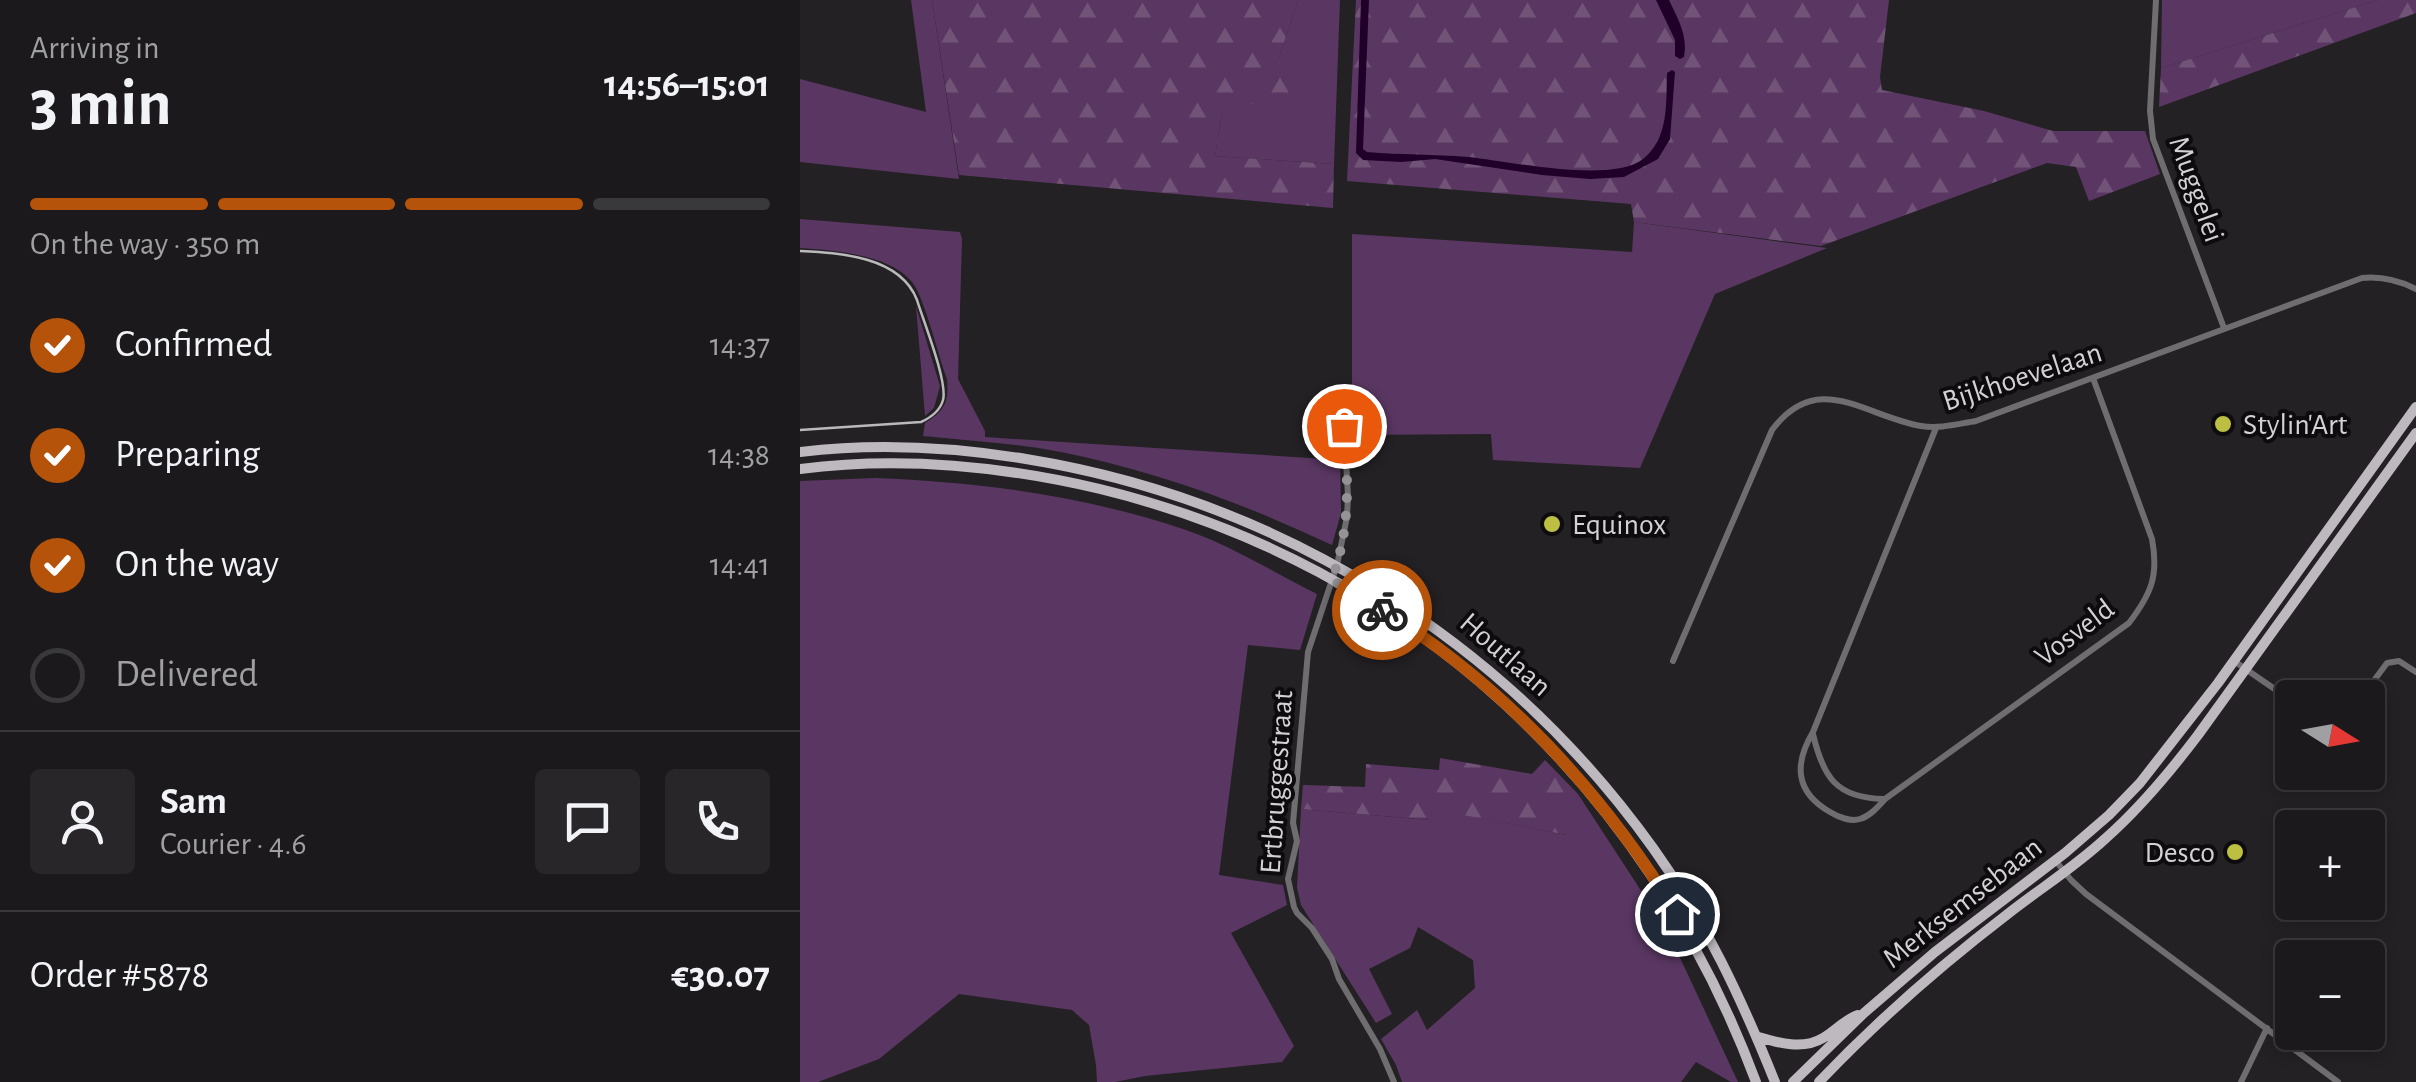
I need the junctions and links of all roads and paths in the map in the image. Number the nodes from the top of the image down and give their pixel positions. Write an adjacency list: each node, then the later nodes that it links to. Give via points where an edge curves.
1 (2156, 0): 3 (street, Muggelei, via 2153,139)
2 (2416, 289): 3 (street, Bijkhoevelaan, via 2379,276 2362,278)
3 (2224, 328): 4 (street, Bijkhoevelaan)
4 (2092, 378): 7 (street, Bijkhoevelaan, via 1976,421); 22 (street, Vosveld, via 2152,539 2154,578 2144,604 2129,622)
5 (2416, 407): 14 (main road, Merksemsebaan)
6 (1344, 426): 11 (street, via 1347,517)
7 (1936, 428): 13 (street, Bijkhoevelaan, via 1838,399 1818,398 1782,417); 19 (street, Vosveld)
8 (2416, 433): 15 (main road, Merksemsebaan)
9 (800, 452): 11 (main road, Houtlaan, via 948,450 1080,469 1207,506)
10 (800, 470): 12 (main road, Houtlaan, via 868,463 948,466 1077,484 1204,520)
11 (1337, 565): 12 (street, Ertbruggestraat); 27 (main road, Houtlaan, via 1475,658 1594,773 1690,904)
12 (1332, 580): 28 (street, Ertbruggestraat, via 1308,652 1297,840 1288,879 1296,913 1332,959); 29 (main road, Houtlaan, via 1467,671 1584,786 1677,914)
13 (1673, 661)
14 (2234, 661): 15 (street); 20 (main road, Merksemsebaan)
15 (2246, 669): 18 (street); 21 (main road, Merksemsebaan)
16 (2416, 672): 17 (street, via 2387,662)
17 (2374, 680)
18 (2275, 689)
19 (1813, 732): 22 (street, via 1827,776 1853,794); 22 (street, Vosveld, via 1802,750 1801,778 1817,804 1858,820)
20 (2161, 760): 21 (street); 23 (main road, Merksemsebaan)
21 (2173, 769): 24 (main road, Merksemsebaan)
22 (1885, 799)
23 (2055, 860): 24 (street); 25 (main road, Merksemsebaan)
24 (2064, 872): 26 (street); 32 (main road, Merksemsebaan, via 1891,1011)
25 (1864, 1013): 27 (main road, via 1807,1044); 31 (main road, Merksemsebaan)
26 (2266, 1028): 33 (street); 34 (street)
27 (1758, 1038): 30 (main road, Houtlaan)
28 (1394, 1082)
29 (1756, 1082)
30 (1775, 1082)
31 (1793, 1082)
32 (1819, 1082)
33 (2241, 1082)
34 (2338, 1082)

